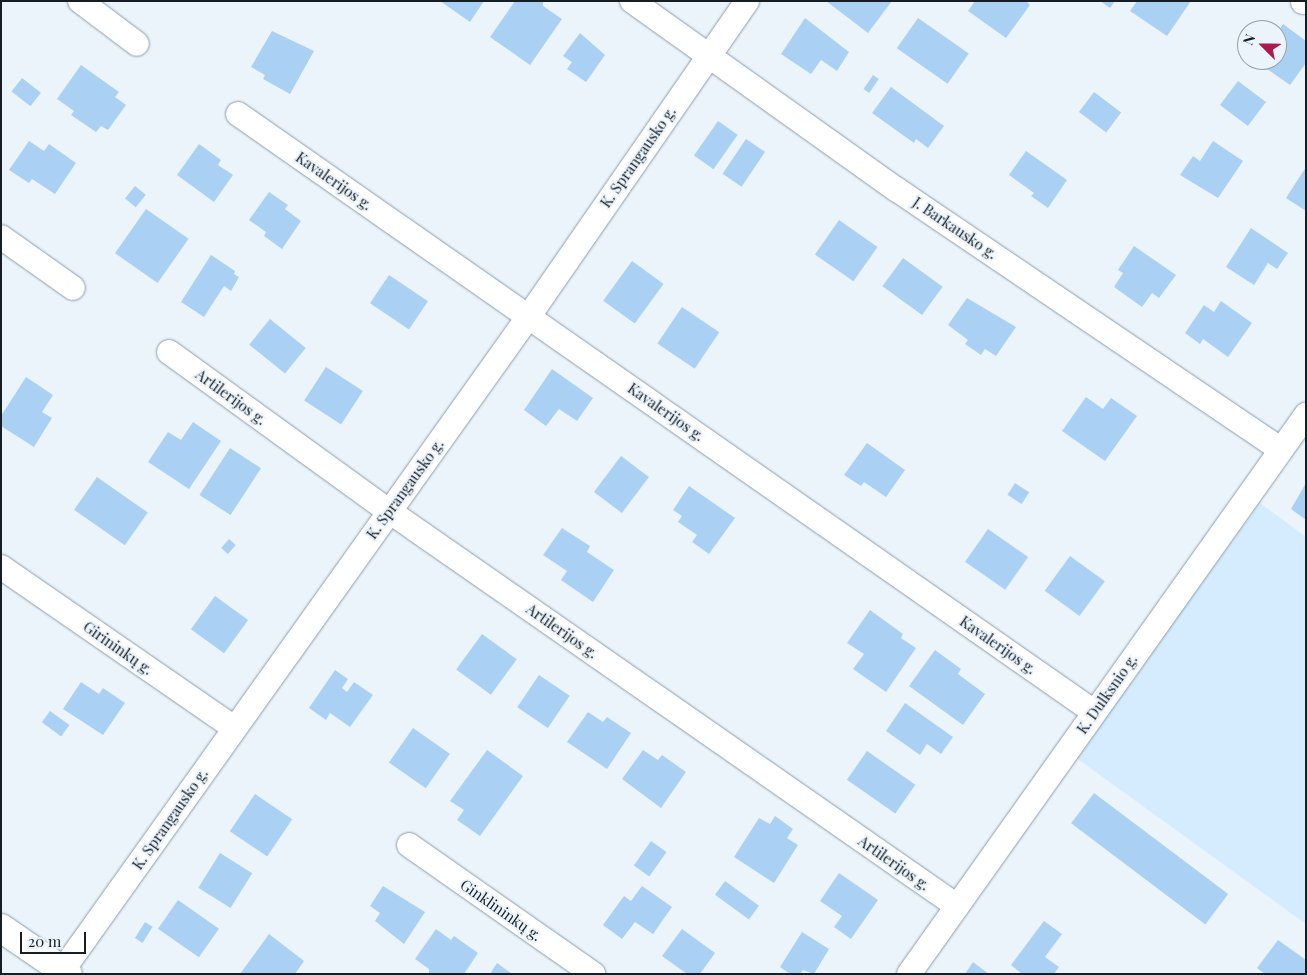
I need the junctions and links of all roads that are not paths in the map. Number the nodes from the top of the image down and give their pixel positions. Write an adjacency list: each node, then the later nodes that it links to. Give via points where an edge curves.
1 (80, 1): 4 (street)
2 (632, 1): 5 (street, J. Barkausko g.)
3 (747, 1): 5 (street, K. Sprangausko g.)
4 (137, 44)
5 (709, 55): 9 (street, K. Sprangausko g.); 12 (street, J. Barkausko g., via 896,189)
6 (238, 114): 9 (street, Kavalerijos g.)
7 (1, 237): 8 (street)
8 (73, 288)
9 (529, 316): 13 (street, K. Sprangausko g.); 15 (street, Kavalerijos g.)
10 (169, 352): 13 (street, Artilerijos g.)
11 (1306, 415): 12 (street, K. Dulksnio g.)
12 (1281, 450): 15 (street, K. Dulksnio g.)
13 (389, 511): 16 (street, K. Sprangausko g.); 18 (street, Artilerijos g.)
14 (1, 567): 16 (street, Girininkų g.)
15 (1094, 712): 18 (street, K. Dulksnio g.)
16 (234, 728): 20 (street, K. Sprangausko g.)
17 (409, 846): 21 (street, Ginklininkų g.)
18 (956, 906): 22 (street, K. Dulksnio g.)
19 (1, 928): 20 (street)
20 (64, 973)
21 (593, 974)
22 (908, 974)

